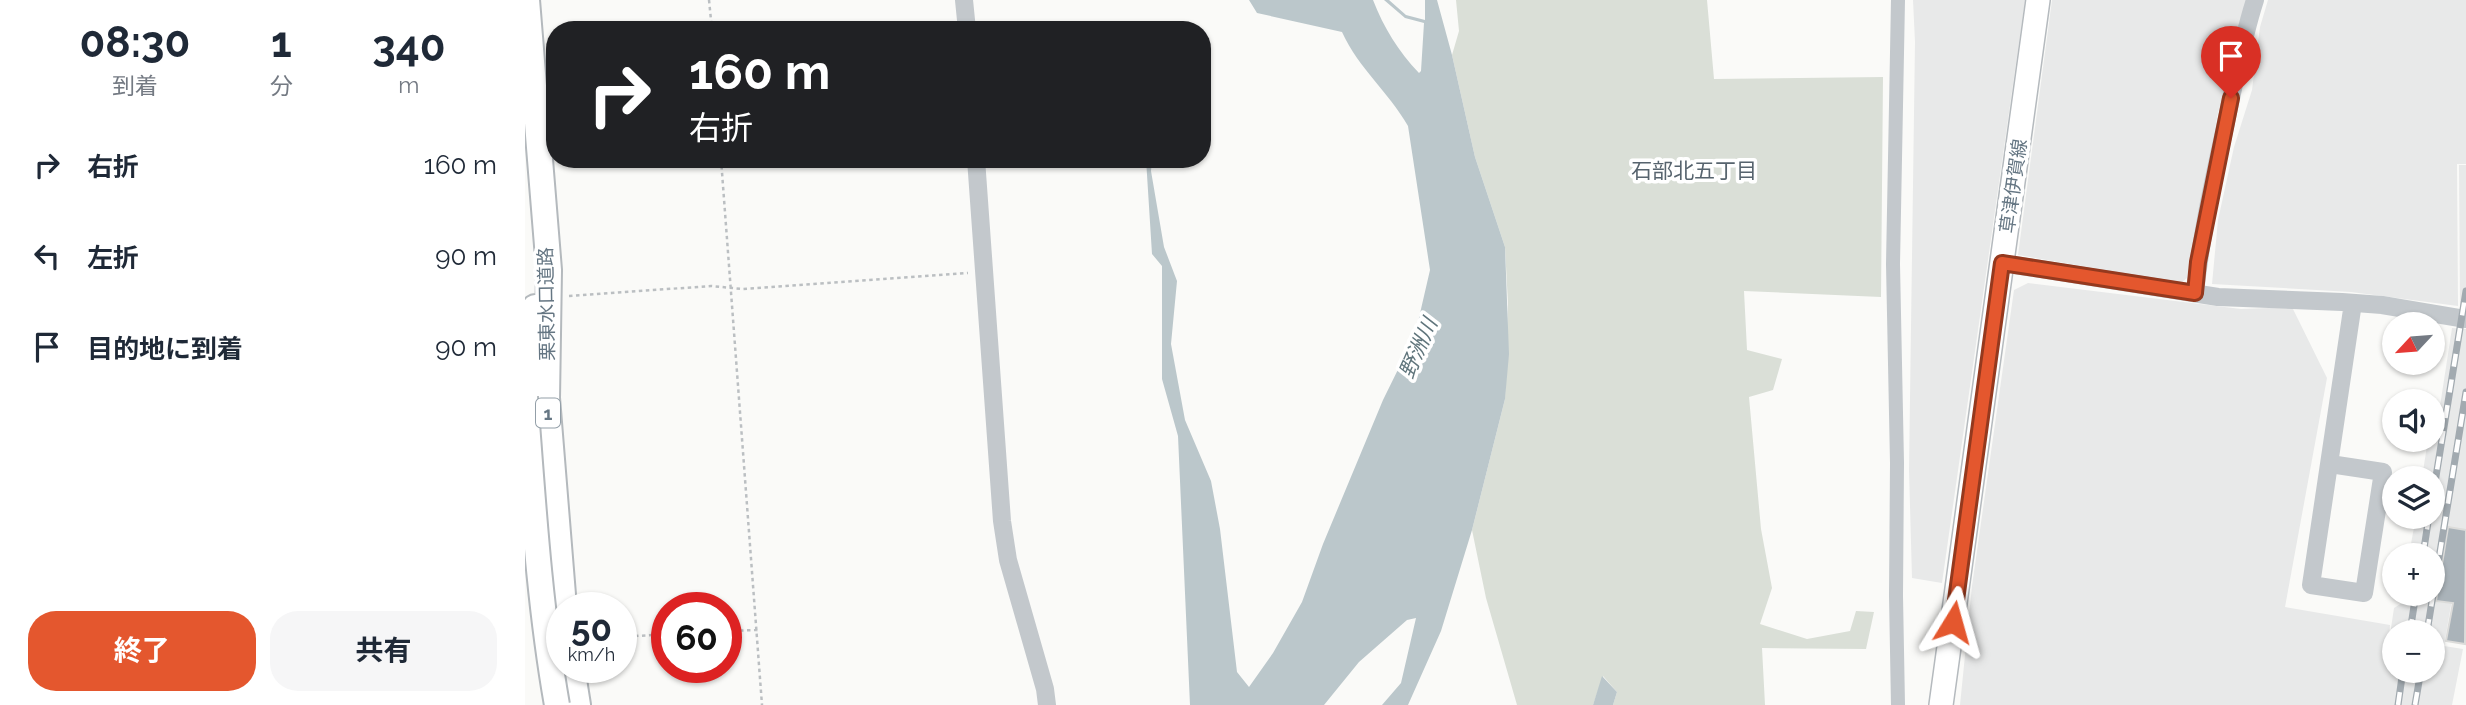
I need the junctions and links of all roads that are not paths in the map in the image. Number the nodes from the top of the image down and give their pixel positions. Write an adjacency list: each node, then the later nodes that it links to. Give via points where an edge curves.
1 (527, 0): 8 (highway, 栗東水口道路 / 1)
2 (964, 0): 6 (street)
3 (1898, 0): 21 (street, via 1893,264)
4 (2038, 0): 9 (main road, 草津伊賀線)
5 (2255, 0): 10 (street, via 2221,147)
6 (966, 21)
7 (978, 168): 20 (street, via 1002,521)
8 (543, 219): 13 (highway, 1); 16 (highway, 栗東水口道路 / 1, via 548,270 547,398)
9 (2002, 263): 10 (street); 22 (main road, 草津伊賀線)
10 (2195, 293): 11 (street)
11 (2353, 303): 12 (street); 15 (street)
12 (2466, 319)
13 (525, 391)
14 (525, 397): 18 (highway, 1, bridge, via 535,537)
15 (2330, 464): 15 (street, via 2383,472 2364,593 2311,585)
16 (563, 592)
17 (575, 683): 19 (highway)
18 (557, 705)
19 (578, 705)
20 (1047, 705)
21 (1898, 705)
22 (1941, 705)

